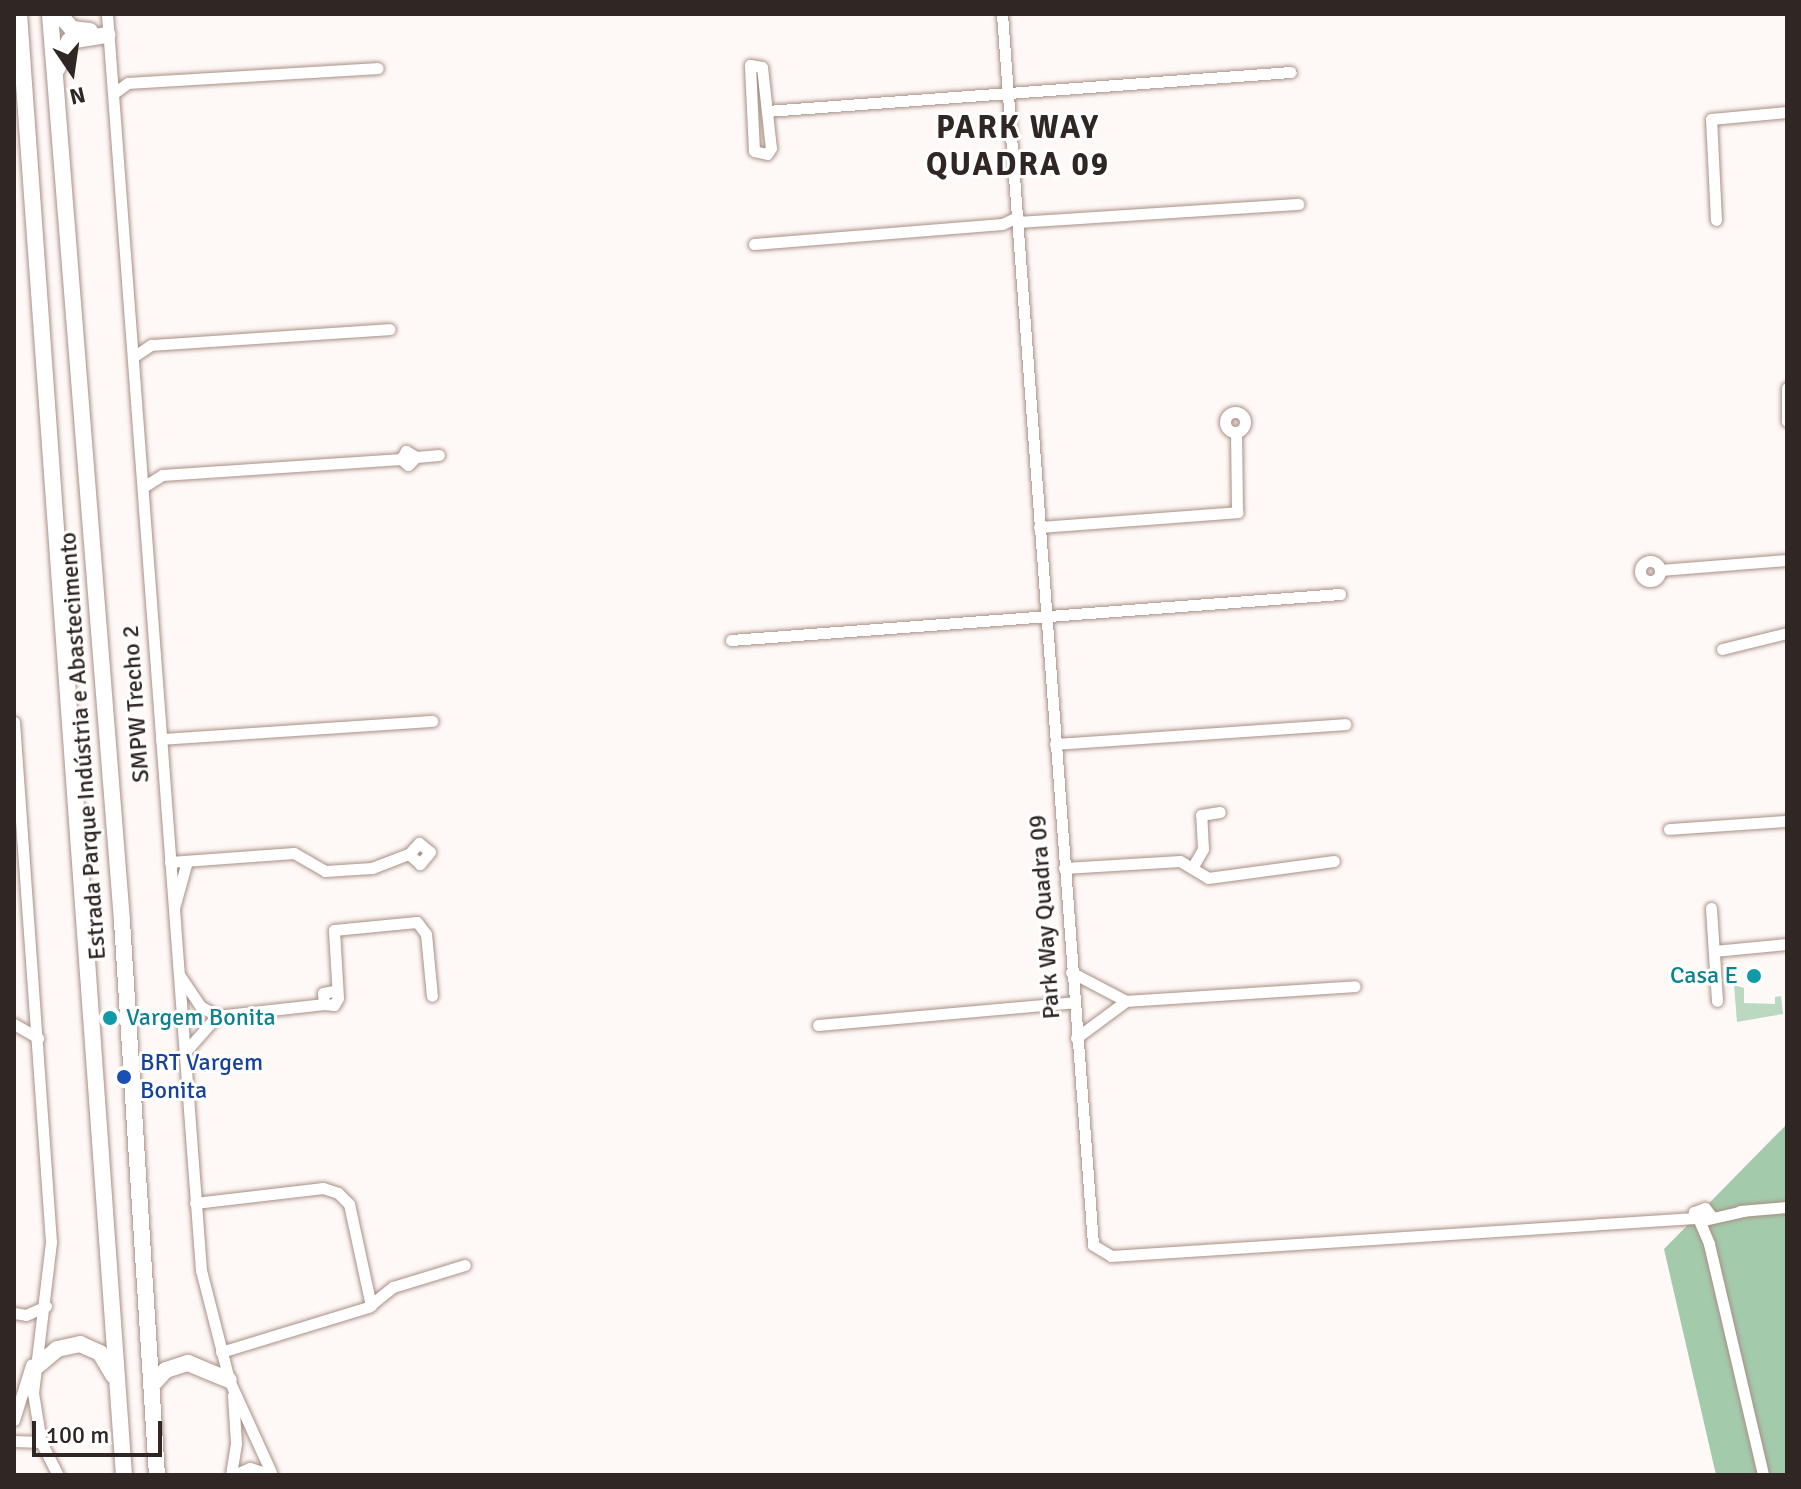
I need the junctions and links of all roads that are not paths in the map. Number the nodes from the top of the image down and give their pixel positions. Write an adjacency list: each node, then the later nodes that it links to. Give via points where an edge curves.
1 (19, 14): 84 (highway, Estrada Parque Indústria e Abastecimento)
2 (50, 14): 9 (highway, Estrada Parque Indústria e Abastecimento)
3 (59, 14): 5 (highway, via 72,29)
4 (1002, 14): 11 (street, Park Way Quadra 09)
5 (107, 26): 8 (street, SMPW Trecho 2); 9 (highway, via 69,41)
6 (378, 68): 10 (street)
7 (1291, 72): 11 (street)
8 (112, 73): 10 (street); 12 (street, SMPW Trecho 2)
9 (55, 78): 85 (highway, Estrada Parque Indústria e Abastecimento, via 122,921)
10 (128, 83): 12 (street)
11 (1009, 90): 13 (street); 17 (street, Park Way Quadra 09)
12 (114, 93): 20 (street, SMPW Trecho 2)
13 (767, 111): 13 (street, via 771,151 757,154 750,65 762,66)
14 (1787, 112): 16 (street, via 1711,119)
15 (1298, 204): 17 (street)
16 (1716, 220)
17 (1019, 223): 18 (street); 30 (street, Park Way Quadra 09)
18 (754, 244)
19 (389, 329): 21 (street)
20 (132, 335): 21 (street); 22 (street, SMPW Trecho 2)
21 (151, 345): 22 (street)
22 (133, 357): 27 (street, SMPW Trecho 2)
23 (1787, 388): 24 (street)
24 (1787, 421)
25 (1236, 432): 30 (street, via 1237,512)
26 (439, 455): 28 (street, via 416,457 411,465 401,459)
27 (141, 469): 28 (street); 29 (street, SMPW Trecho 2)
28 (160, 475): 29 (street)
29 (143, 487): 41 (street, SMPW Trecho 2)
30 (1039, 527): 34 (street, Park Way Quadra 09)
31 (1787, 560): 32 (street)
32 (1660, 570)
33 (1340, 594): 34 (street)
34 (1046, 614): 36 (street); 42 (street, Park Way Quadra 09)
35 (1787, 633): 37 (street)
36 (731, 640)
37 (1722, 649)
38 (432, 721): 41 (street)
39 (14, 722): 43 (street)
40 (1345, 724): 42 (street)
41 (161, 739): 50 (street, SMPW Trecho 2)
42 (1055, 744): 52 (street, Park Way Quadra 09)
43 (15, 751): 51 (street)
44 (1220, 812): 53 (street, via 1201,815 1203,849)
45 (1787, 821): 46 (street)
46 (1669, 829)
47 (409, 854): 48 (street, via 372,868 325,871 294,853)
48 (187, 861): 50 (street); 55 (street)
49 (1334, 861): 53 (street, via 1208,878)
50 (170, 862): 55 (street, SMPW Trecho 2)
51 (20, 866): 70 (street)
52 (1064, 868): 53 (street, via 1170,861); 59 (street, Park Way Quadra 09)
53 (1192, 868)
54 (1711, 908): 57 (street)
55 (173, 909): 58 (street, SMPW Trecho 2)
56 (1787, 944): 57 (street)
57 (1714, 951): 64 (street)
58 (178, 972): 67 (street, via 200,1006); 72 (street, SMPW Trecho 2)
59 (1071, 972): 61 (street); 65 (street, Park Way Quadra 09)
60 (1355, 986): 63 (street)
61 (1104, 993): 63 (street); 66 (street)
62 (432, 996): 67 (street, via 426,934 417,922 334,930 334,991 323,993 324,1004)
63 (1126, 1001): 66 (street)
64 (1717, 1001)
65 (1074, 1002): 69 (street); 71 (street, Park Way Quadra 09)
66 (1105, 1014): 71 (street)
67 (217, 1016): 72 (street)
68 (14, 1024): 70 (street)
69 (818, 1025)
70 (38, 1038): 77 (street, via 51,1242)
71 (1076, 1038): 75 (street, Park Way Quadra 09, via 1092,1240 1107,1255)
72 (184, 1053): 73 (street, SMPW Trecho 2)
73 (195, 1203): 78 (street, via 323,1188 338,1193 349,1204); 81 (street, SMPW Trecho 2, via 201,1270)
74 (1787, 1207): 75 (street, Park Way Quadra 09)
75 (1703, 1216): 94 (street)
76 (465, 1265): 78 (street, via 393,1287)
77 (46, 1306): 79 (street); 80 (street)
78 (371, 1306): 81 (street)
79 (20, 1314): 80 (street)
80 (41, 1335): 82 (street)
81 (221, 1352): 83 (street, SMPW Trecho 2)
82 (37, 1358): 84 (highway, via 80,1344 100,1353); 86 (street); 88 (street, via 33,1407)
83 (231, 1383): 85 (highway, via 188,1363 166,1370); 89 (street); 93 (street, via 236,1443)
84 (118, 1386): 91 (highway, Estrada Parque Indústria e Abastecimento)
85 (151, 1386): 92 (highway, Estrada Parque Indústria e Abastecimento)
86 (14, 1420)
87 (14, 1441): 88 (street)
88 (41, 1442): 90 (street)
89 (272, 1474): 93 (street, via 250,1468)
90 (58, 1475)
91 (124, 1475)
92 (157, 1475)
93 (232, 1475)
94 (1763, 1475)

